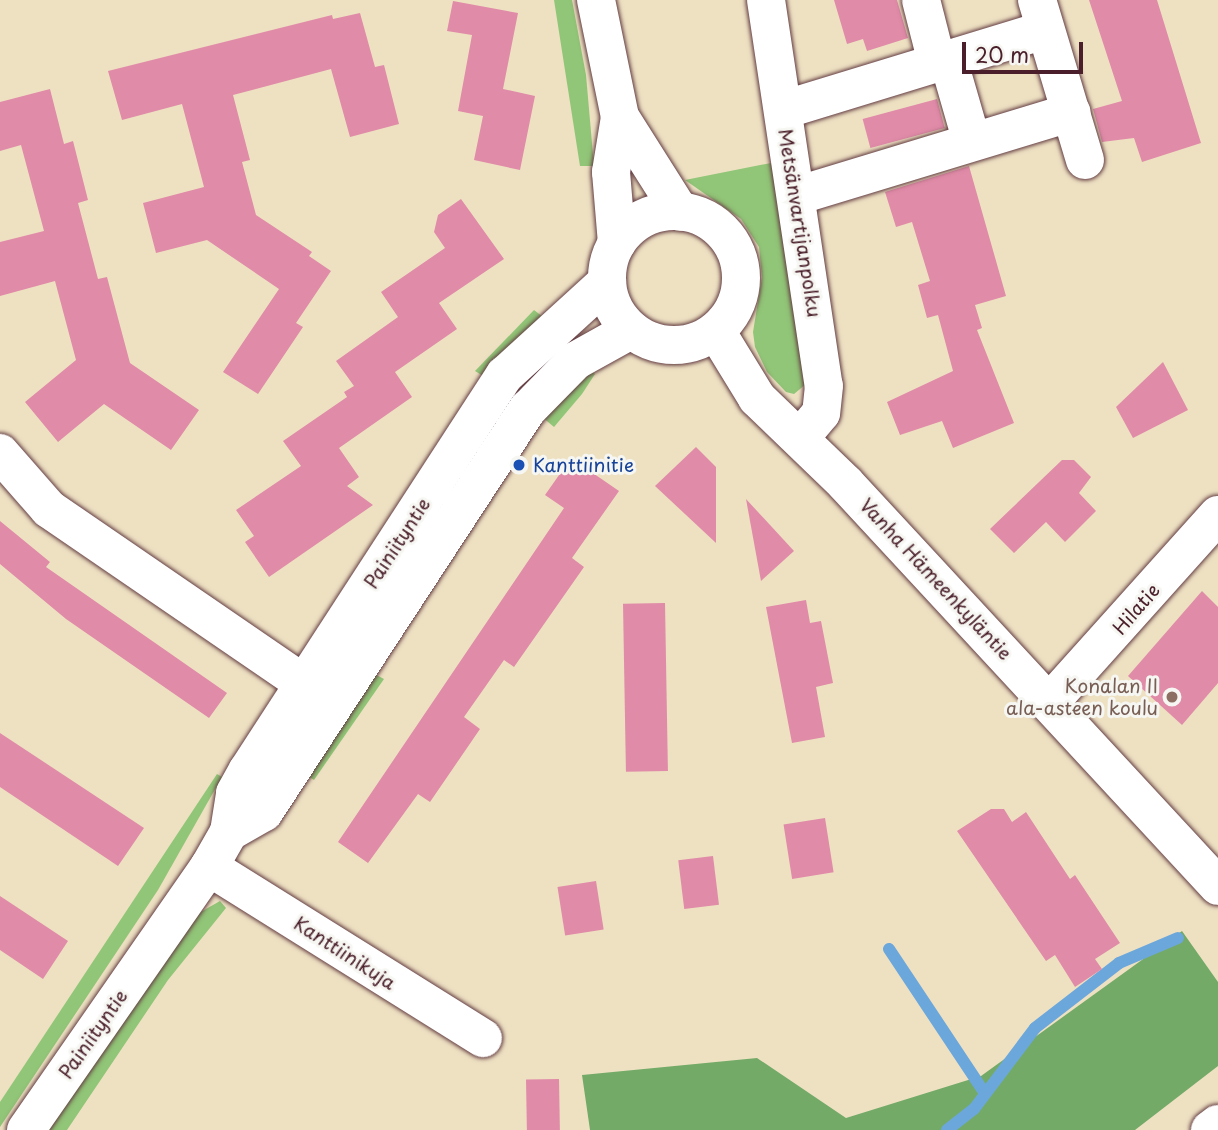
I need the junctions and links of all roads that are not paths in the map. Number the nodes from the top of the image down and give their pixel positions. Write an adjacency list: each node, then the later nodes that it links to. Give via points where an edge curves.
1 (596, 0): 8 (street)
2 (766, 0): 6 (street, Metsänvartijanpolku)
3 (921, 0): 5 (street)
4 (1041, 15): 5 (street); 7 (street)
5 (943, 61): 6 (street); 9 (street)
6 (783, 110): 11 (street, Metsänvartijanpolku)
7 (1072, 112): 9 (street); 10 (street)
8 (620, 117): 12 (street); 13 (street, via 611,172)
9 (972, 142): 11 (street)
10 (1086, 160)
11 (796, 197): 17 (street, Metsänvartijanpolku, via 824,386 821,413)
12 (680, 212): 13 (street, via 638,221); 16 (street, via 715,225 738,259 737,301)
13 (617, 243): 14 (street)
14 (607, 282): 15 (street, via 617,315); 20 (street, Painiityntie, via 505,375)
15 (631, 330): 16 (street, via 671,346 692,343); 20 (street, Painiityntie, via 575,361 528,409)
16 (716, 331): 17 (street, Vanha Hämeenkyläntie, via 757,398)
17 (800, 438): 21 (street, Vanha Hämeenkyläntie)
18 (0, 453): 20 (street, via 49,509)
19 (1218, 515): 21 (street, Hilatie)
20 (319, 694): 22 (street, Painiityntie, via 235,793 229,832)
21 (1051, 701): 23 (street, Vanha Hämeenkyläntie)
22 (209, 866): 24 (street, Kanttiinikuja); 26 (street, Painiityntie)
23 (1218, 886)
24 (483, 1038)
25 (1218, 1124): 27 (street)
26 (26, 1130)
27 (1210, 1130)

